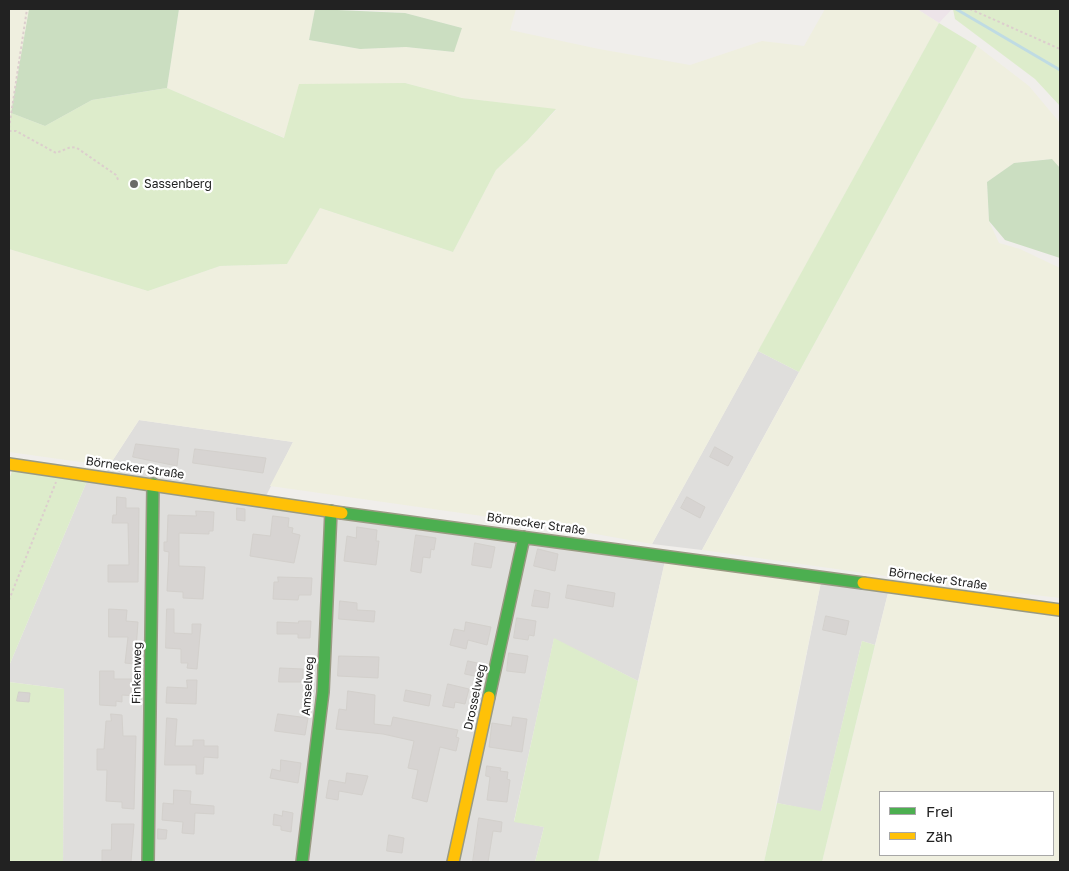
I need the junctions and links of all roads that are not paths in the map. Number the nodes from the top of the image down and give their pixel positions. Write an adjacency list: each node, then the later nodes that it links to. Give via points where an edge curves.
1 (9, 464): 2 (street, Börnecker Straße)
2 (153, 484): 3 (street, Börnecker Straße); 6 (street, Finkenweg)
3 (331, 510): 4 (street, Börnecker Straße); 7 (street, Amselweg, via 323,692)
4 (524, 537): 5 (street, Börnecker Straße); 8 (street, Drosselweg)
5 (1060, 610)
6 (148, 862)
7 (302, 862)
8 (453, 862)

